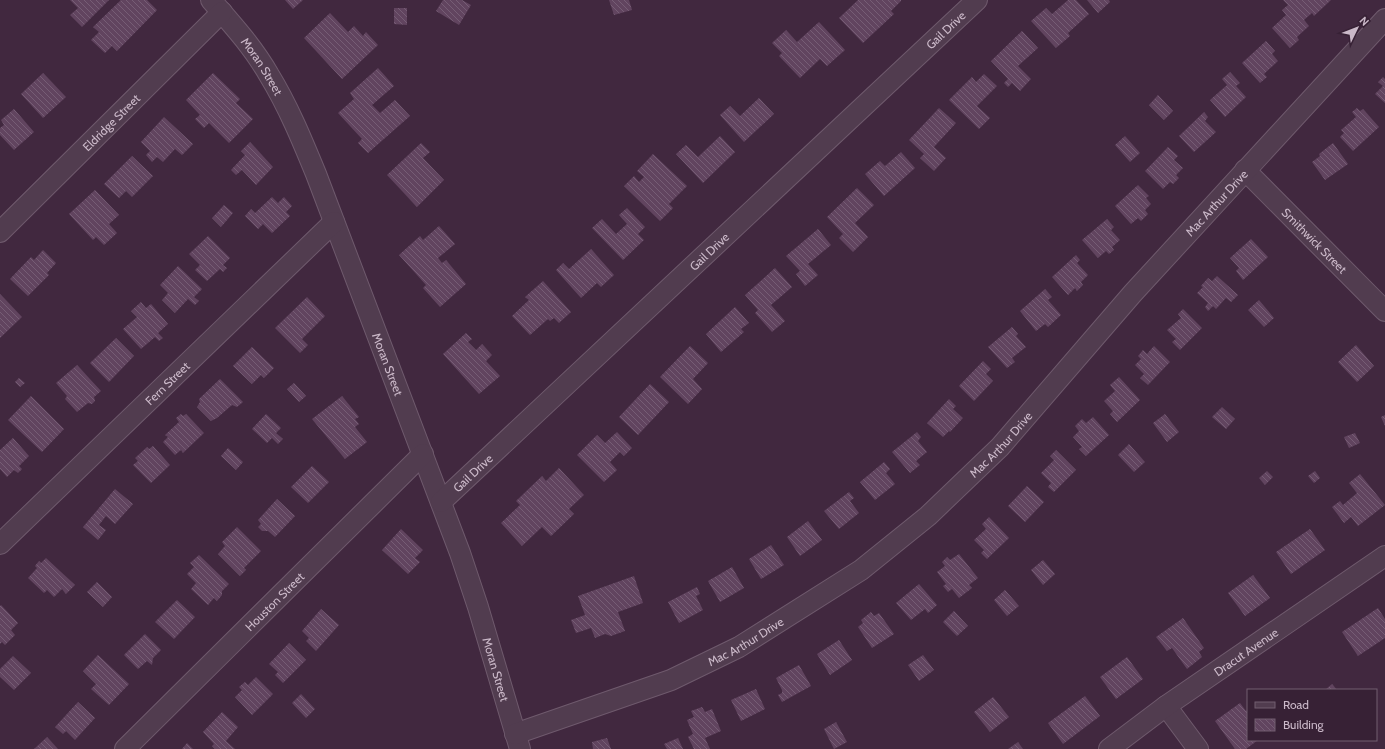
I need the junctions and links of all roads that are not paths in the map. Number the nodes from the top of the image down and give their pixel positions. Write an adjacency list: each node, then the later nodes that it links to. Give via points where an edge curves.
1 (977, 0): 9 (street, Gail Drive)
2 (217, 6): 5 (street, Moran Street, via 270,76 310,159); 6 (street, Eldridge Street)
3 (1385, 19): 4 (street, Mac Arthur Drive)
4 (1245, 170): 7 (street, Smithwick Street); 13 (street, Mac Arthur Drive, via 1133,293 1000,447 928,516 861,570 739,647 678,677)
5 (334, 222): 8 (street, Moran Street); 10 (street, Fern Street)
6 (0, 232)
7 (1385, 311)
8 (423, 454): 9 (street, Moran Street); 14 (street, Houston Street)
9 (441, 502): 13 (street, Moran Street, via 478,607)
10 (0, 544)
11 (1385, 556): 12 (street, Dracut Avenue)
12 (1166, 706): 15 (street, Dracut Avenue); 16 (street)
13 (517, 741)
14 (125, 749)
15 (1108, 749)
16 (1198, 749)

